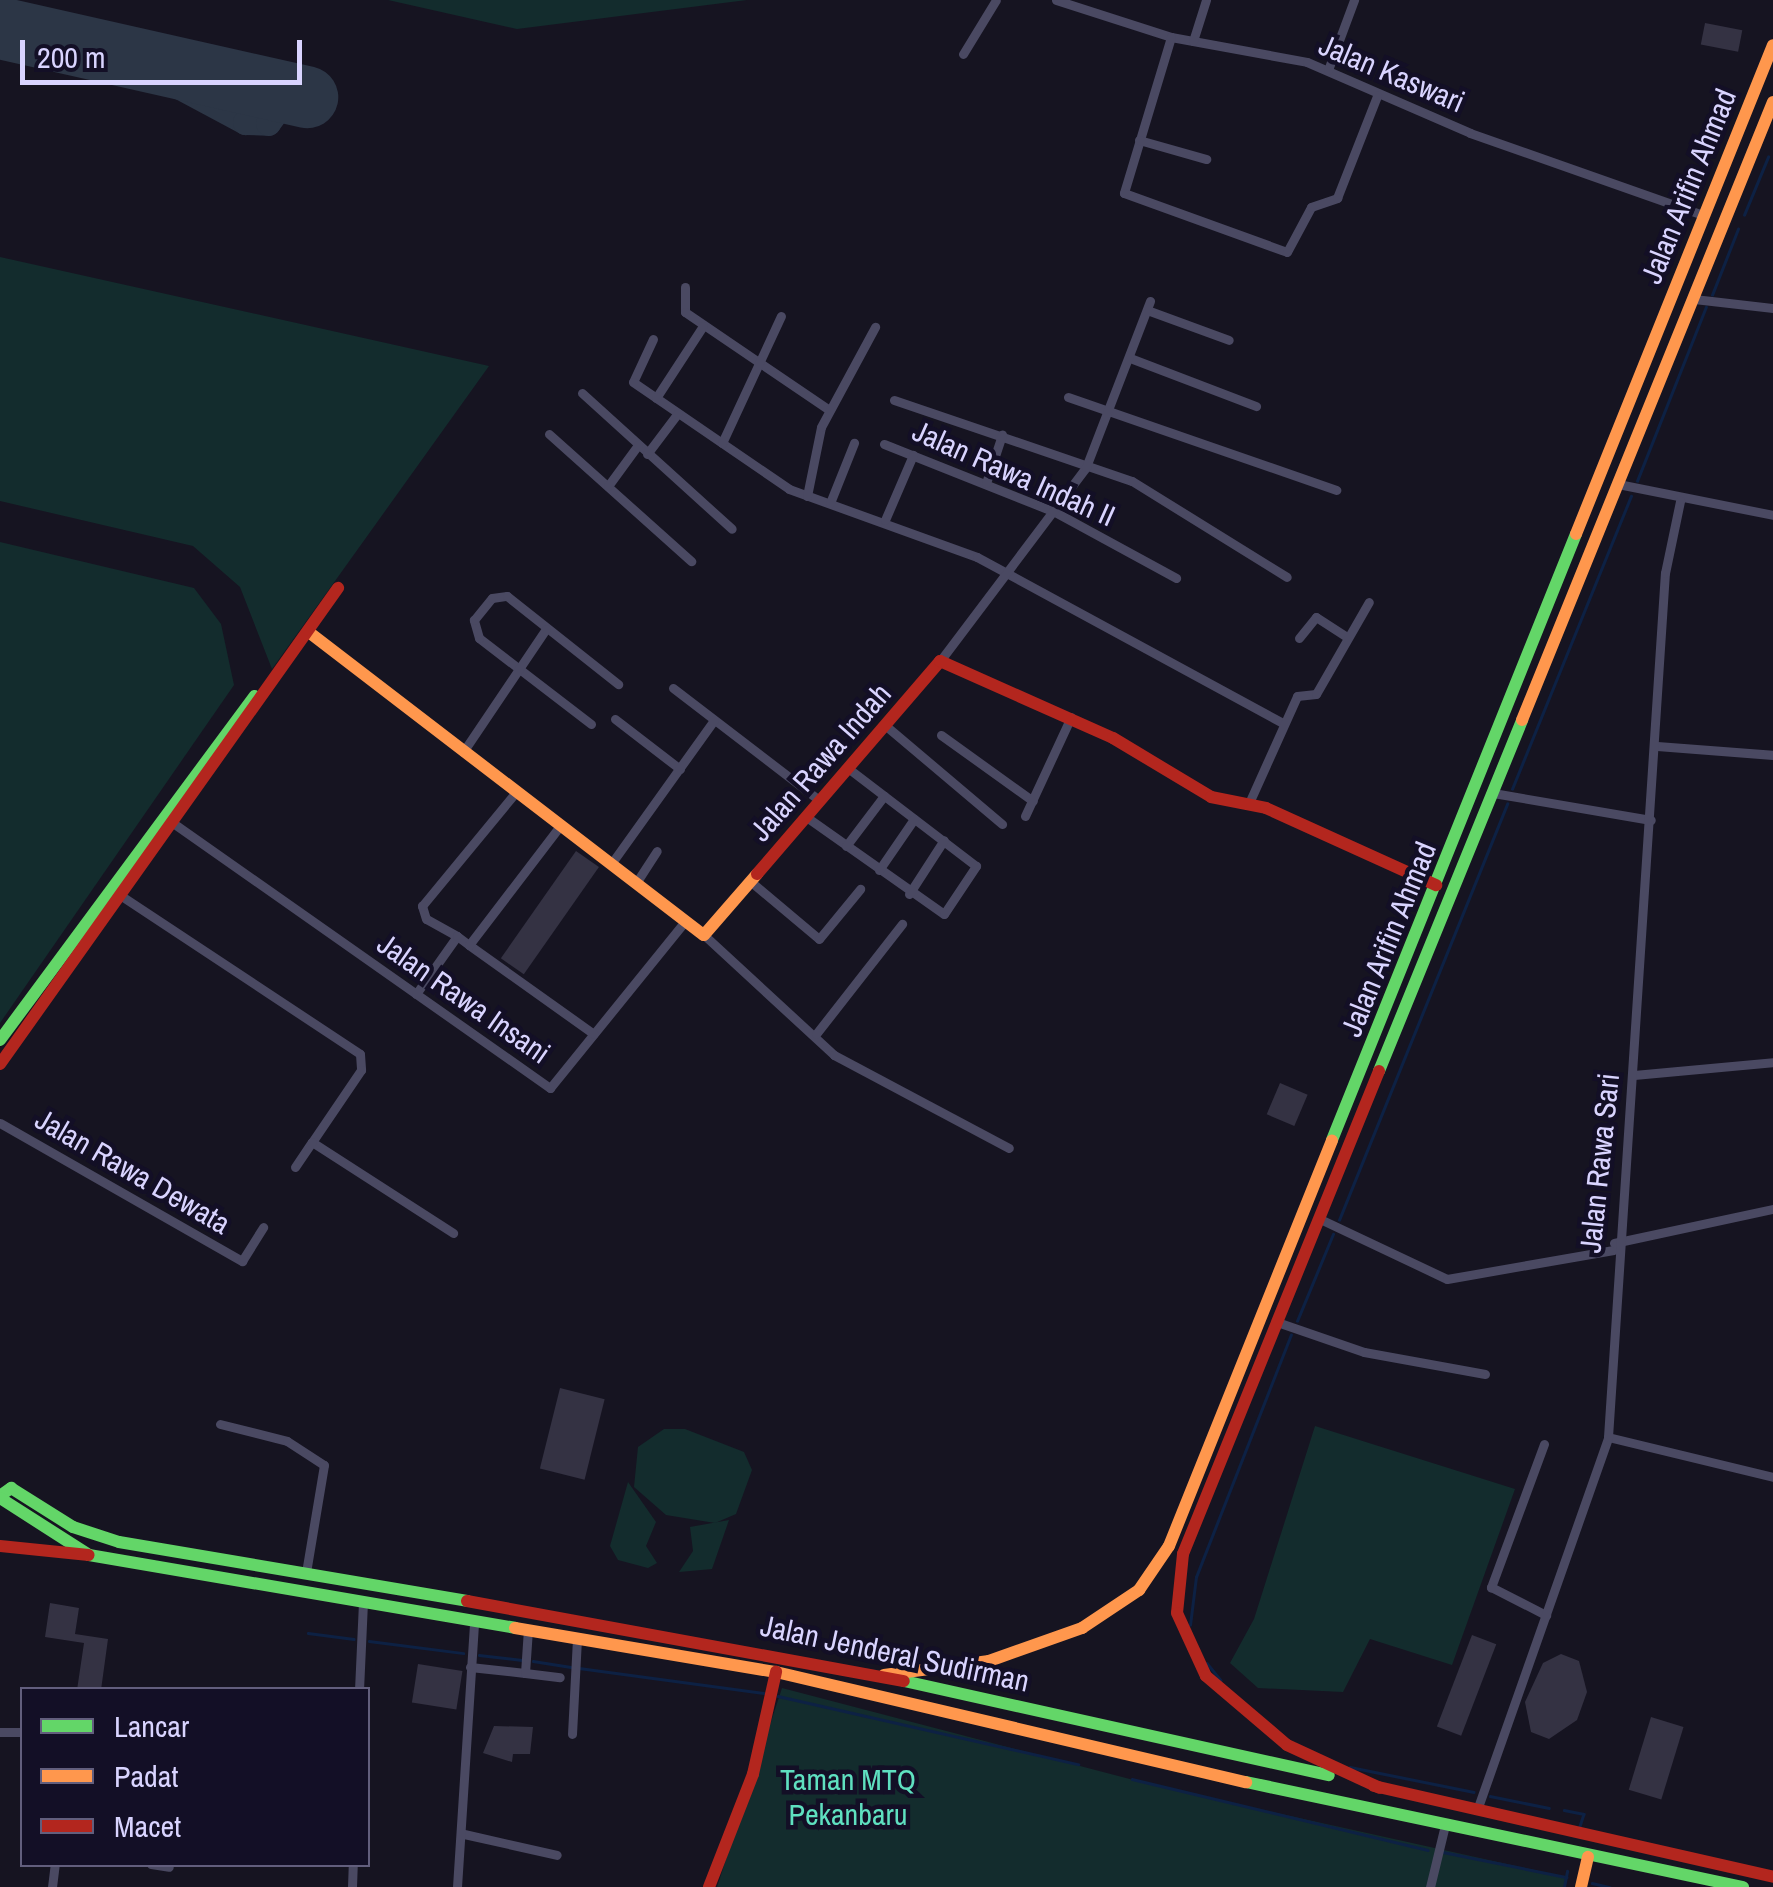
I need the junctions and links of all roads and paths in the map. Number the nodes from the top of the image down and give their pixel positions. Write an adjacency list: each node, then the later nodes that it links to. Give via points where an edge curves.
1 (996, 0): 8 (street)
2 (1056, 0): 5 (street, Jalan Kaswari)
3 (1206, 0): 6 (street)
4 (1354, 0): 9 (street)
5 (1171, 37): 6 (street, Jalan Kaswari); 12 (street)
6 (1193, 41): 9 (street, Jalan Kaswari)
7 (1773, 45): 14 (main road, Jalan Arifin Ahmad)
8 (963, 54)
9 (1328, 70): 10 (street, Jalan Kaswari)
10 (1376, 96): 12 (street, via 1337,198 1311,207 1294,252 1128,197); 14 (street, Jalan Kaswari)
11 (1773, 102): 16 (main road, Jalan Arifin Ahmad)
12 (1139, 140): 13 (street)
13 (1206, 159)
14 (1703, 216): 26 (main road, Jalan Arifin Ahmad)
15 (685, 287): 19 (street, via 680,306)
16 (1694, 298): 17 (street); 31 (main road, Jalan Arifin Ahmad)
17 (1773, 308)
18 (781, 316): 24 (street)
19 (703, 326): 24 (street); 28 (street)
20 (875, 327): 32 (street)
21 (653, 340): 28 (street, via 633,382)
22 (1229, 340): 23 (street, via 1148,306)
23 (1130, 358): 30 (street); 33 (street)
24 (753, 364): 32 (street); 37 (street)
25 (582, 392): 40 (street)
26 (1631, 393): 31 (main road); 102 (main road, Jalan Arifin Ahmad)
27 (1068, 397): 33 (street)
28 (656, 398): 34 (street)
29 (894, 400): 36 (street)
30 (1256, 406)
31 (1649, 406): 45 (main road, Jalan Arifin Ahmad)
32 (829, 410): 48 (street)
33 (1110, 411): 43 (street); 47 (street)
34 (678, 413): 37 (street); 41 (street)
35 (550, 434): 46 (street)
36 (1002, 436): 43 (street); 44 (street)
37 (722, 443): 48 (street)
38 (854, 443): 50 (street)
39 (884, 444): 42 (street, Jalan Rawa Indah II)
40 (638, 446): 41 (street); 46 (street)
41 (647, 454): 54 (street)
42 (913, 455): 44 (street, Jalan Rawa Indah II); 53 (street)
43 (1086, 467): 51 (street); 57 (street, via 1146,488)
44 (986, 482): 51 (street, Jalan Rawa Indah II)
45 (1618, 484): 49 (street); 83 (main road, Jalan Arifin Ahmad)
46 (608, 486): 55 (street)
47 (1336, 490)
48 (806, 496): 50 (street)
49 (1680, 501): 52 (street); 77 (street, Jalan Rawa Sari, via 1665,573)
50 (830, 503): 53 (street)
51 (1055, 512): 56 (street); 58 (street, Jalan Rawa Indah II)
52 (1773, 515)
53 (886, 520): 56 (street)
54 (732, 529)
55 (691, 561)
56 (1012, 574): 65 (street); 74 (street)
57 (1287, 577)
58 (1176, 578)
59 (338, 588): 62 (main road)
60 (1369, 602): 63 (street)
61 (546, 629): 66 (street); 66 (street, via 502,595 474,620 479,638); 68 (street)
62 (310, 633): 67 (main road); 78 (main road)
63 (1344, 636): 64 (street, via 1316,617); 74 (street, via 1316,694 1298,694)
64 (1299, 638)
65 (940, 661): 70 (main road); 75 (main road, Jalan Rawa Indah)
66 (518, 670): 73 (street); 78 (street)
67 (273, 682): 92 (main road); 114 (main road, via 230,720)
68 (618, 684)
69 (672, 688): 72 (street)
70 (1071, 717): 85 (street); 87 (main road, via 1211,797)
71 (615, 719): 81 (street)
72 (714, 720): 81 (street); 86 (street)
73 (591, 724)
74 (1284, 724): 87 (street)
75 (886, 726): 80 (main road, Jalan Rawa Indah); 93 (street)
76 (941, 735): 85 (street)
77 (1657, 746): 79 (street); 91 (street, Jalan Rawa Sari)
78 (463, 752): 82 (main road)
79 (1773, 755)
80 (848, 768): 84 (street); 86 (main road, Jalan Rawa Indah)
81 (680, 769): 98 (street)
82 (516, 792): 94 (main road); 109 (street, via 422,906 426,919)
83 (1493, 793): 91 (street); 119 (main road, Jalan Arifin Ahmad)
84 (884, 796): 90 (street); 96 (street)
85 (1033, 801): 89 (street)
86 (820, 802): 88 (main road, Jalan Rawa Indah)
87 (1248, 803): 102 (main road)
88 (805, 816): 96 (street); 100 (main road, Jalan Rawa Indah)
89 (1025, 816)
90 (914, 819): 95 (street); 99 (street)
91 (1652, 820): 117 (street, Jalan Rawa Sari)
92 (172, 823): 105 (main road); 111 (street, Jalan Rawa Insani)
93 (1002, 824)
94 (560, 826): 98 (main road); 110 (street)
95 (944, 840): 104 (street); 104 (street, via 977,870 944,914)
96 (846, 846): 99 (street)
97 (658, 851): 101 (street)
98 (611, 864): 101 (main road)
99 (879, 870): 104 (street)
100 (750, 881): 103 (street, via 819,939); 108 (main road, Jalan Rawa Indah)
101 (636, 884): 106 (main road)
102 (1431, 884): 118 (main road, Jalan Arifin Ahmad)
103 (860, 888)
104 (910, 894)
105 (123, 898): 114 (main road); 121 (street, via 360,1054 361,1070)
106 (685, 921): 108 (main road); 112 (street, Jalan Rawa Insani)
107 (902, 924): 113 (street)
108 (704, 935): 113 (street)
109 (457, 936): 110 (street); 111 (street)
110 (469, 944): 112 (street)
111 (416, 994): 112 (street, Jalan Rawa Insani, via 550,1088)
112 (594, 1034)
113 (816, 1034): 122 (street, via 850,1064)
114 (10, 1035): 116 (main road)
115 (1773, 1062): 117 (street)
116 (0, 1064)
117 (1634, 1075): 128 (street, Jalan Rawa Sari)
118 (1360, 1076): 119 (main road); 149 (main road, Jalan Arifin Ahmad, via 1148,1580 1057,1639 963,1666)
119 (1376, 1084): 125 (main road, Jalan Arifin Ahmad)
120 (0, 1123): 126 (street, Jalan Rawa Dewata, via 242,1261)
121 (312, 1142): 123 (street); 127 (street)
122 (1009, 1148)
123 (294, 1167)
124 (1773, 1209): 128 (street)
125 (1320, 1219): 128 (street, via 1447,1279); 129 (main road, Jalan Arifin Ahmad)
126 (263, 1227)
127 (453, 1232)
128 (1614, 1246): 132 (street, Jalan Rawa Sari)
129 (1277, 1322): 130 (street, via 1364,1352); 157 (main road, Jalan Arifin Ahmad, via 1183,1554 1179,1621 1206,1676 1247,1714 1299,1752)
130 (1486, 1374)
131 (220, 1424): 138 (street, via 287,1441 324,1465)
132 (1608, 1438): 134 (street); 142 (street, Jalan Rawa Sari)
133 (1544, 1444): 142 (street, via 1491,1587)
134 (1773, 1477)
135 (2, 1487): 137 (main road, Jalan Jenderal Sudirman); 138 (main road, Jalan Jenderal Sudirman, via 101,1538)
136 (0, 1546): 137 (main road)
137 (88, 1555): 140 (main road, Jalan Jenderal Sudirman)
138 (306, 1573): 139 (main road, Jalan Jenderal Sudirman)
139 (388, 1585): 141 (main road); 149 (main road, Jalan Jenderal Sudirman)
140 (363, 1603): 141 (main road, Jalan Jenderal Sudirman); 151 (street)
141 (383, 1606): 143 (main road, Jalan Jenderal Sudirman)
142 (1546, 1615): 158 (street, Jalan Rawa Sari)
143 (474, 1621): 144 (main road, Jalan Jenderal Sudirman); 146 (street)
144 (528, 1629): 145 (main road, Jalan Jenderal Sudirman); 148 (street)
145 (577, 1638): 147 (main road, Jalan Jenderal Sudirman); 154 (street)
146 (470, 1667): 148 (street); 160 (street)
147 (776, 1672): 155 (main road, Jalan Jenderal Sudirman); 165 (main road, via 753,1774)
148 (525, 1673): 150 (street)
149 (884, 1675): 152 (main road, Jalan Jenderal Sudirman)
150 (560, 1677)
151 (360, 1687)
152 (1098, 1723): 153 (main road, Jalan Jenderal Sudirman); 155 (main road)
153 (1129, 1730): 156 (main road); 157 (main road, Jalan Jenderal Sudirman)
154 (572, 1734)
155 (1092, 1744): 156 (main road, Jalan Jenderal Sudirman)
156 (1124, 1751): 159 (main road, Jalan Jenderal Sudirman)
157 (1380, 1788): 158 (main road, Jalan Jenderal Sudirman)
158 (1477, 1810): 163 (main road, Jalan Jenderal Sudirman)
159 (1444, 1828): 162 (main road, Jalan Jenderal Sudirman); 166 (street)
160 (464, 1834): 161 (street); 164 (street)
161 (557, 1855)
162 (1588, 1857): 167 (main road); 168 (main road, Jalan Jenderal Sudirman)
163 (1773, 1877)
164 (457, 1887)
165 (710, 1887)
166 (1430, 1887)
167 (1581, 1887)
168 (1742, 1887)

